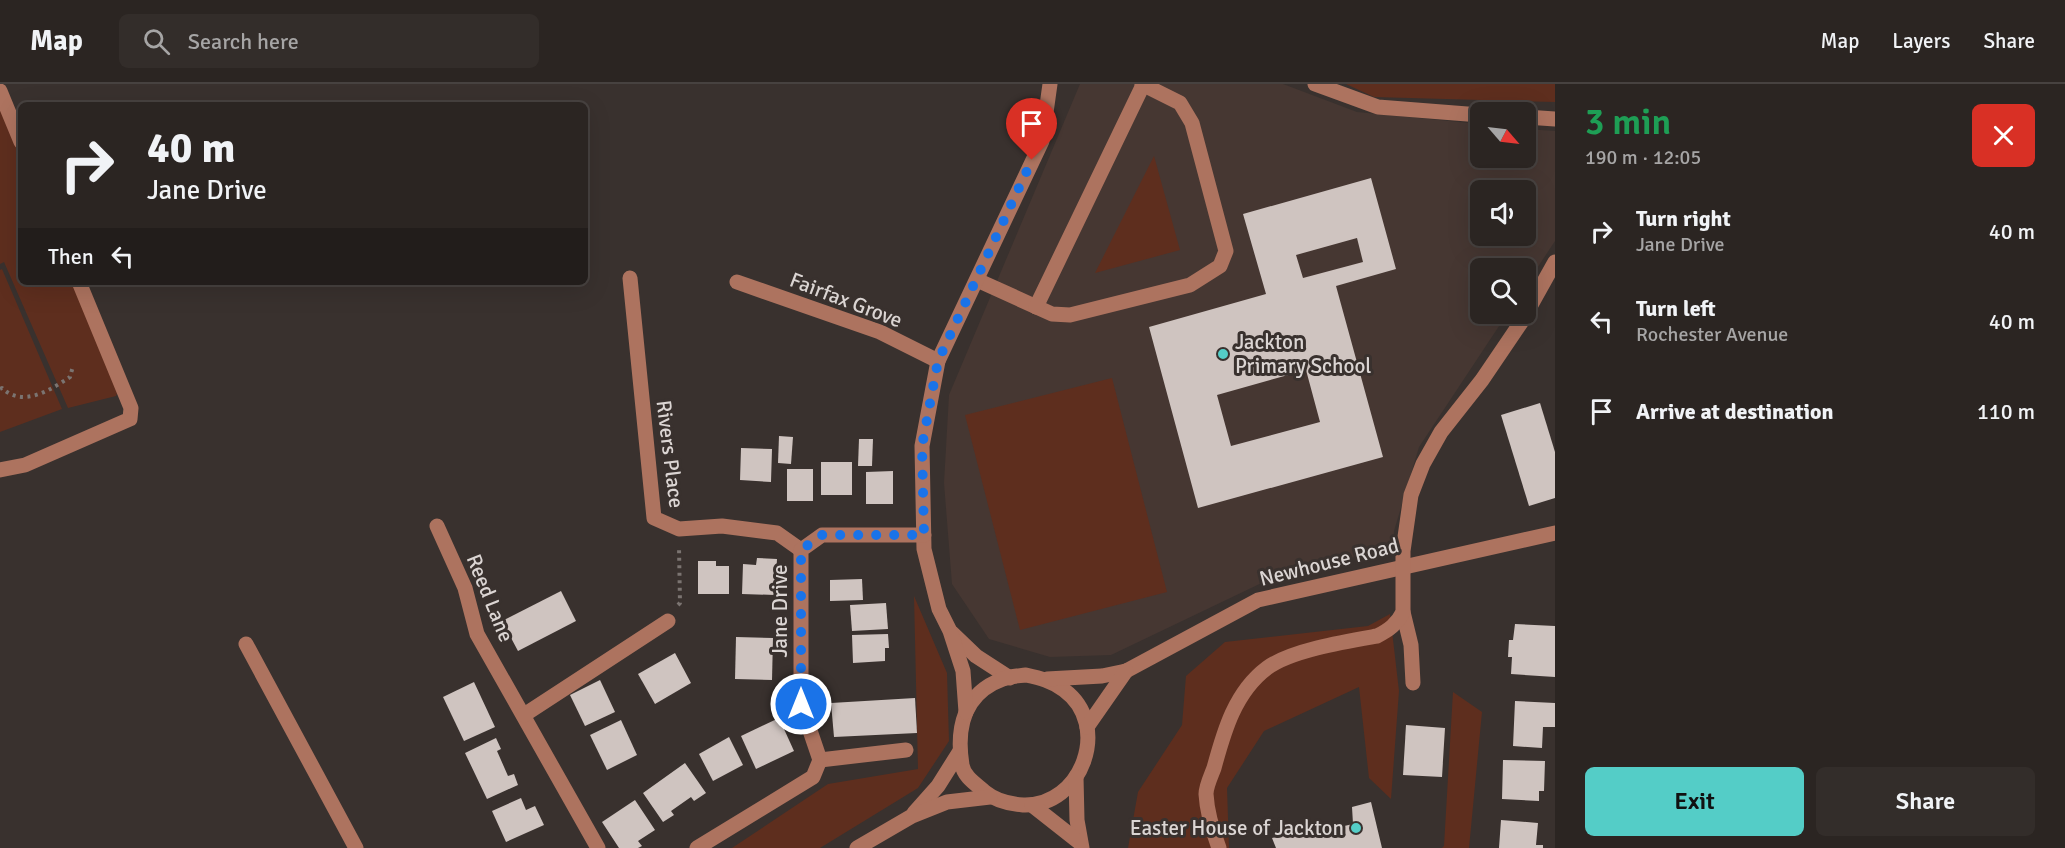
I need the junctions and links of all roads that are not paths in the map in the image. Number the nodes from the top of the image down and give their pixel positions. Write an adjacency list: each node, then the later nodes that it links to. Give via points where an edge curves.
1 (1050, 84): 11 (street, via 1042,141)
2 (1143, 84): 14 (street); 14 (street, via 1180,103 1192,123 1226,250 1220,266 1190,285 1070,315 1052,314)
3 (1315, 84): 5 (street, via 1378,107)
4 (0, 90): 8 (street)
5 (1470, 114)
6 (1536, 118): 7 (street)
7 (1555, 119)
8 (18, 135)
9 (1555, 262): 21 (street, via 1522,321 1423,464 1411,495)
10 (630, 278): 20 (street, Rivers Place, via 654,518 679,529 722,526 777,533)
11 (976, 280): 14 (street); 15 (street)
12 (737, 282): 15 (street, Fairfax Grove, via 880,332)
13 (80, 285): 16 (street, via 131,408 130,419 25,465)
14 (1036, 307)
15 (938, 361): 19 (street, via 922,446)
16 (0, 470)
17 (436, 526): 31 (street, Reed Lane, via 465,588 477,634)
18 (1555, 533): 21 (street, Newhouse Road)
19 (924, 535): 20 (street, Jane Drive, via 822,535); 24 (street, via 939,609)
20 (801, 550): 35 (street, Jane Drive, via 801,704)
21 (1402, 566): 22 (street); 26 (street, Newhouse Road, via 1258,600)
22 (1403, 612): 29 (street, via 1411,645); 45 (street, via 1399,621 1377,636 1290,656 1268,667 1250,684 1224,732 1206,793)
23 (668, 621): 31 (street)
24 (950, 631): 27 (street, via 976,656); 30 (street, via 963,671)
25 (246, 644): 41 (street)
26 (1126, 671): 28 (street, Newhouse Road); 32 (street, Newhouse Road)
27 (1010, 678): 28 (street, via 1026,675); 30 (street, via 986,688)
28 (1047, 680): 32 (street, via 1065,690 1079,706)
29 (1413, 684)
30 (966, 712): 34 (street, via 961,722)
31 (524, 715): 42 (street, Reed Lane)
32 (1087, 727): 36 (street, via 1088,748)
33 (906, 750): 35 (street)
34 (960, 752): 37 (street, via 963,772); 39 (street)
35 (820, 760): 43 (street, via 813,777)
36 (1076, 777): 38 (street, via 1052,799); 40 (street)
37 (990, 796): 38 (street, via 1010,804); 39 (street, via 947,802)
38 (1032, 805): 40 (street)
39 (912, 816): 44 (street)
40 (1081, 845)
41 (356, 848)
42 (598, 848)
43 (697, 848)
44 (857, 848)
45 (1219, 848)

